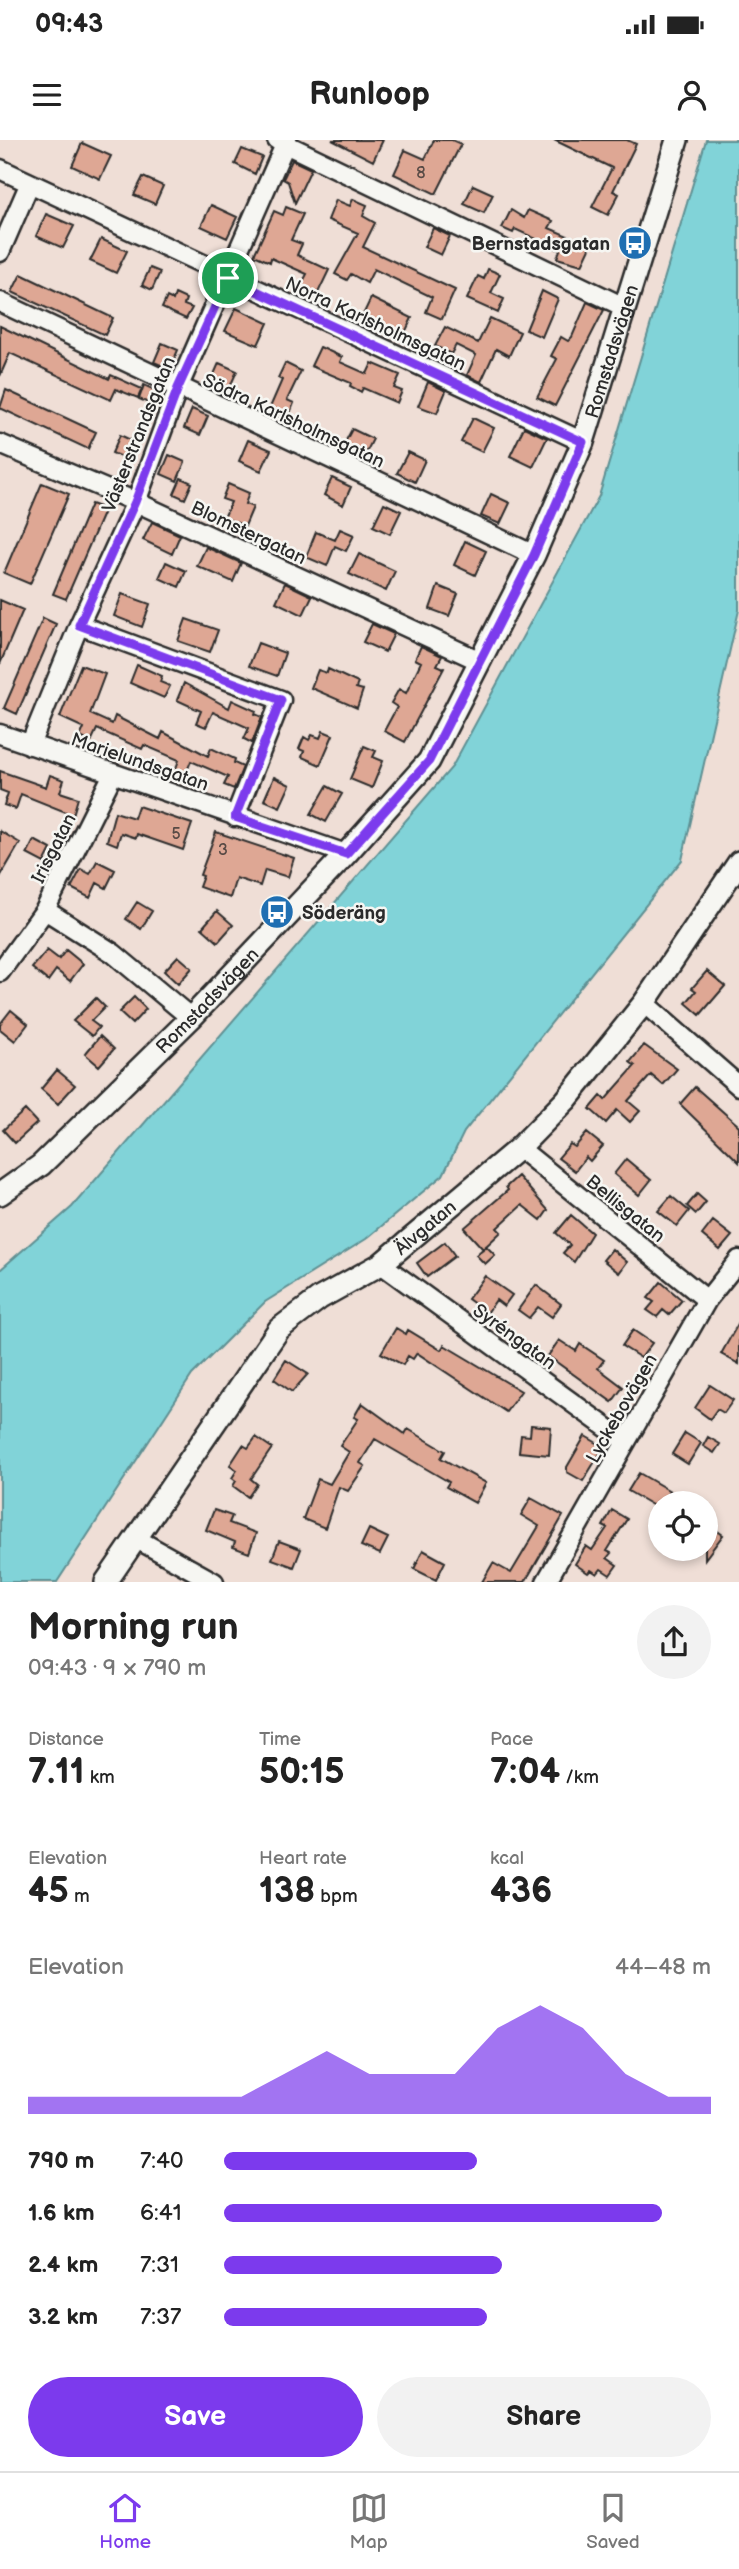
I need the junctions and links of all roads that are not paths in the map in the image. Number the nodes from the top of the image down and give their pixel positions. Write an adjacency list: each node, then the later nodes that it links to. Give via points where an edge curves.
1 (283, 141): 6 (street, Västerstrandsgatan); 8 (street)
2 (673, 141): 8 (street, Romstadsvägen)
3 (0, 169): 4 (street, Norra Karlsholmsgatan)
4 (29, 185): 5 (street); 6 (street, Norra Karlsholmsgatan)
5 (0, 252)
6 (228, 278): 9 (street, Västerstrandsgatan); 10 (street, Norra Karlsholmsgatan)
7 (0, 302): 9 (street, Södra Karlsholmsgatan)
8 (624, 307): 10 (street, Romstadsvägen)
9 (178, 388): 12 (street, Västerstrandsgatan); 13 (street, Södra Karlsholmsgatan)
10 (583, 442): 13 (street, Romstadsvägen)
11 (0, 444): 12 (street, Blomstergatan)
12 (135, 502): 14 (street, Västerstrandsgatan); 15 (street, Blomstergatan)
13 (534, 555): 15 (street, Romstadsvägen)
14 (79, 625): 17 (street, Västerstrandsgatan); 19 (street, via 281,700)
15 (480, 661): 20 (street, Romstadsvägen, via 429,761)
16 (0, 734): 17 (street, Marielundsgatan)
17 (30, 745): 18 (street, Marielundsgatan)
18 (113, 774): 19 (street, Marielundsgatan); 22 (street, Irisgatan)
19 (235, 817): 20 (street, Marielundsgatan)
20 (346, 854): 25 (street, Romstadsvägen)
21 (739, 862): 24 (street, Älvgatan)
22 (45, 910): 23 (street, Irisgatan); 25 (street, via 113,953)
23 (0, 972)
24 (644, 1003): 26 (street); 27 (street, Älvgatan, via 566,1100)
25 (191, 1018): 28 (street, Romstadsvägen, via 41,1165)
26 (739, 1086)
27 (519, 1148): 30 (street, Älvgatan); 31 (street, Bellisgatan)
28 (0, 1194)
29 (739, 1260): 31 (street, Lyckebovägen)
30 (381, 1264): 32 (street, Syréngatan); 33 (street, Älvgatan, via 320,1298 279,1329)
31 (707, 1300): 32 (street, Lyckebovägen)
32 (625, 1441): 36 (street, Lyckebovägen)
33 (135, 1538): 34 (street, Älvgatan); 35 (street)
34 (106, 1582)
35 (214, 1582)
36 (546, 1582)

